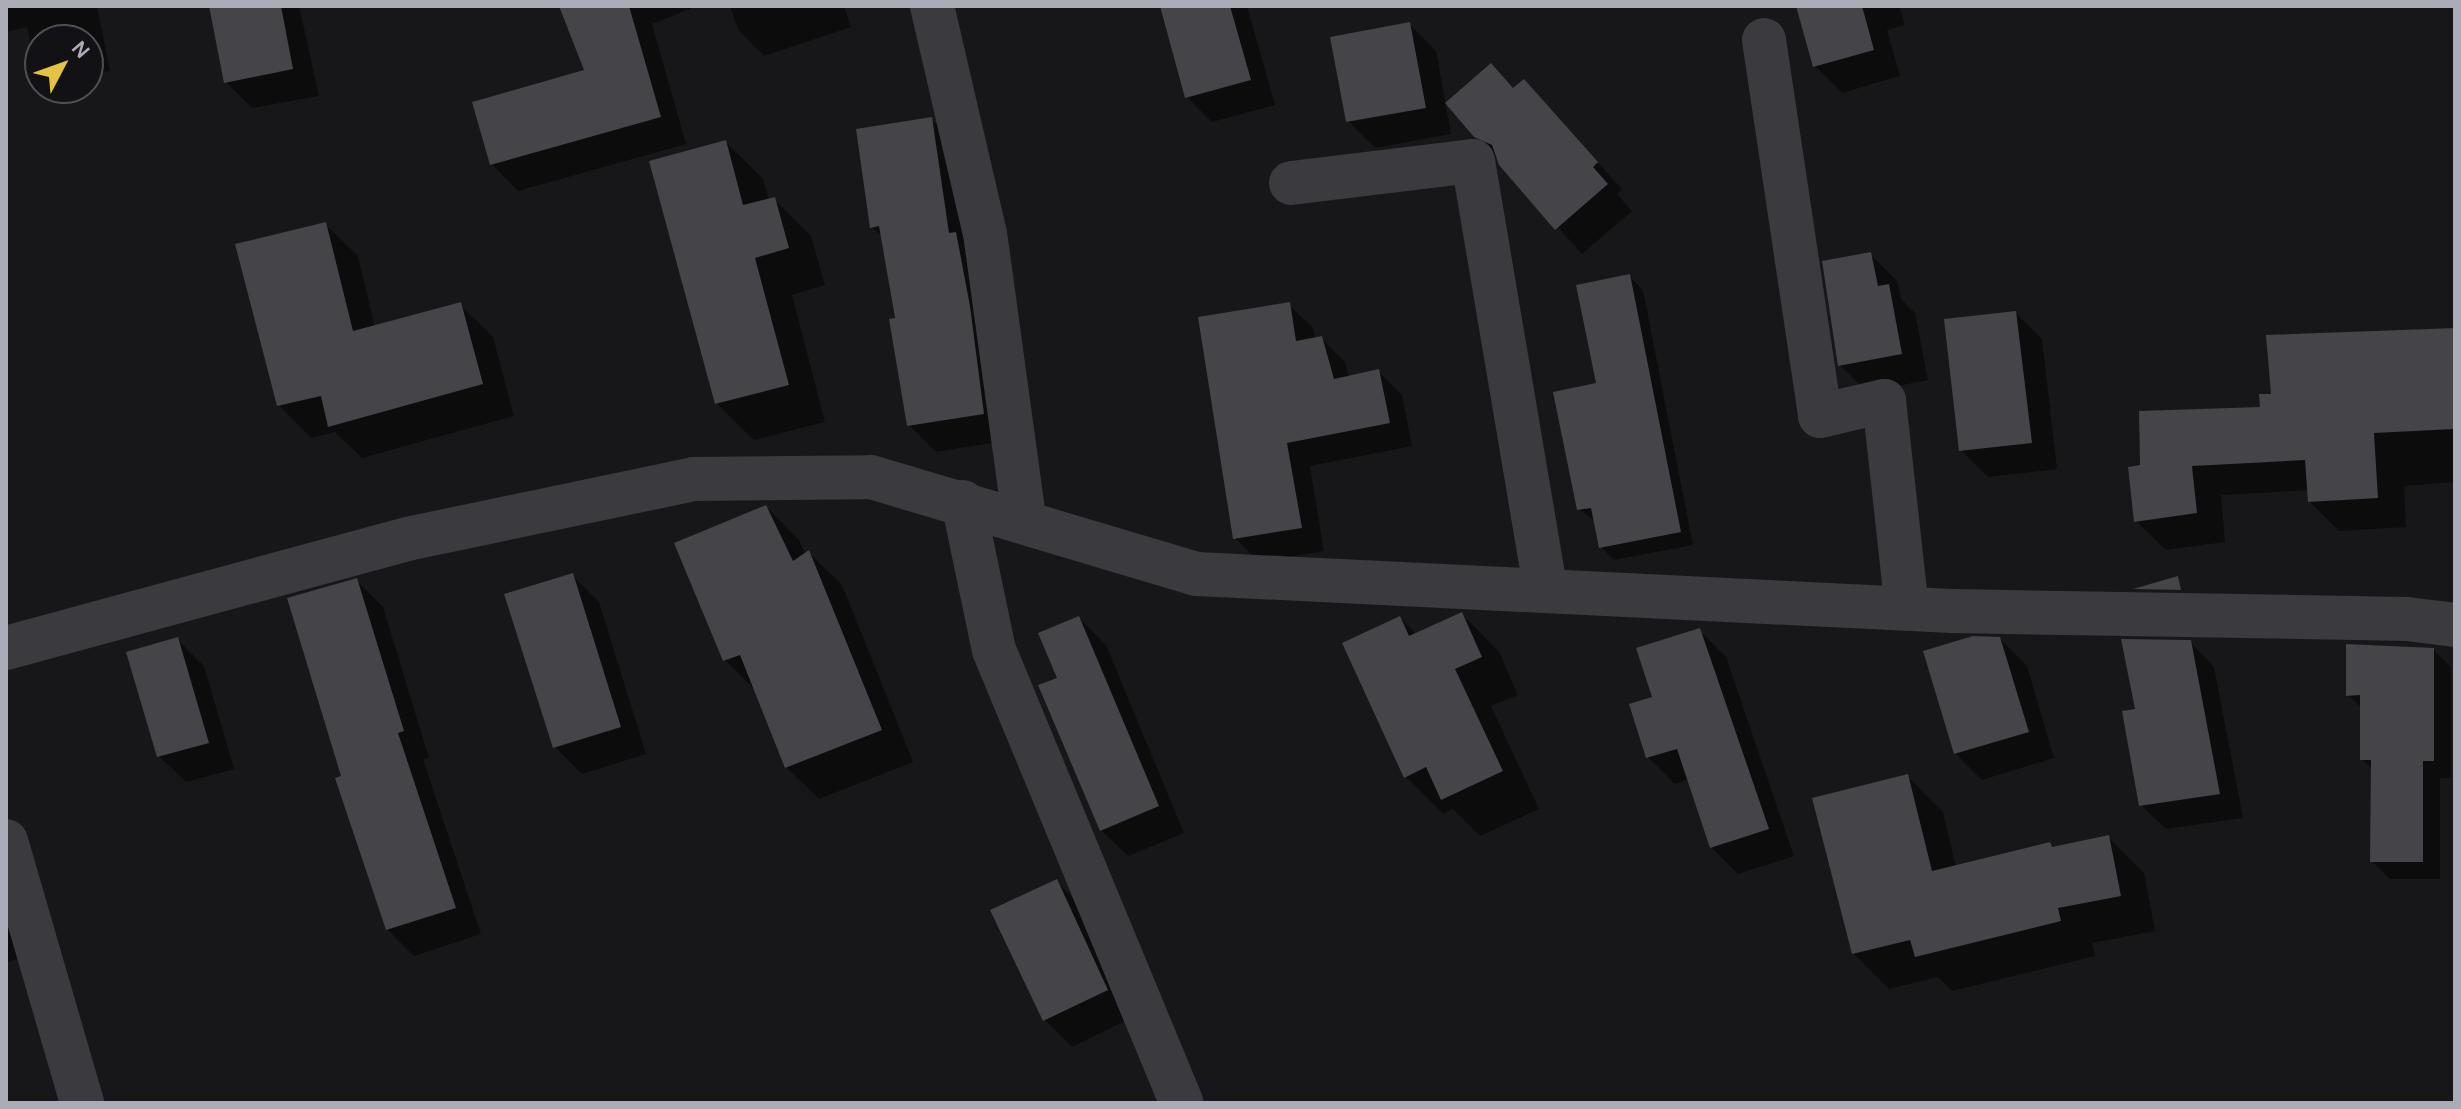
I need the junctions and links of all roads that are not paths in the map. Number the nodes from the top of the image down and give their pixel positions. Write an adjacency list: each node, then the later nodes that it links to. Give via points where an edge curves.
1 (932, 6): 5 (street, via 985,233)
2 (1764, 40): 7 (street, via 1820,416 1884,401)
3 (1291, 183): 6 (street, via 1473,161)
4 (963, 502): 5 (street); 9 (street, via 871,477 693,479 407,539); 12 (street, via 994,650)
5 (1024, 519): 6 (street, via 1197,574)
6 (1546, 591): 7 (street)
7 (1907, 609): 8 (street, via 2407,619)
8 (2455, 625)
9 (6, 648)
10 (6, 841): 11 (street)
11 (82, 1103)
12 (1182, 1103)

